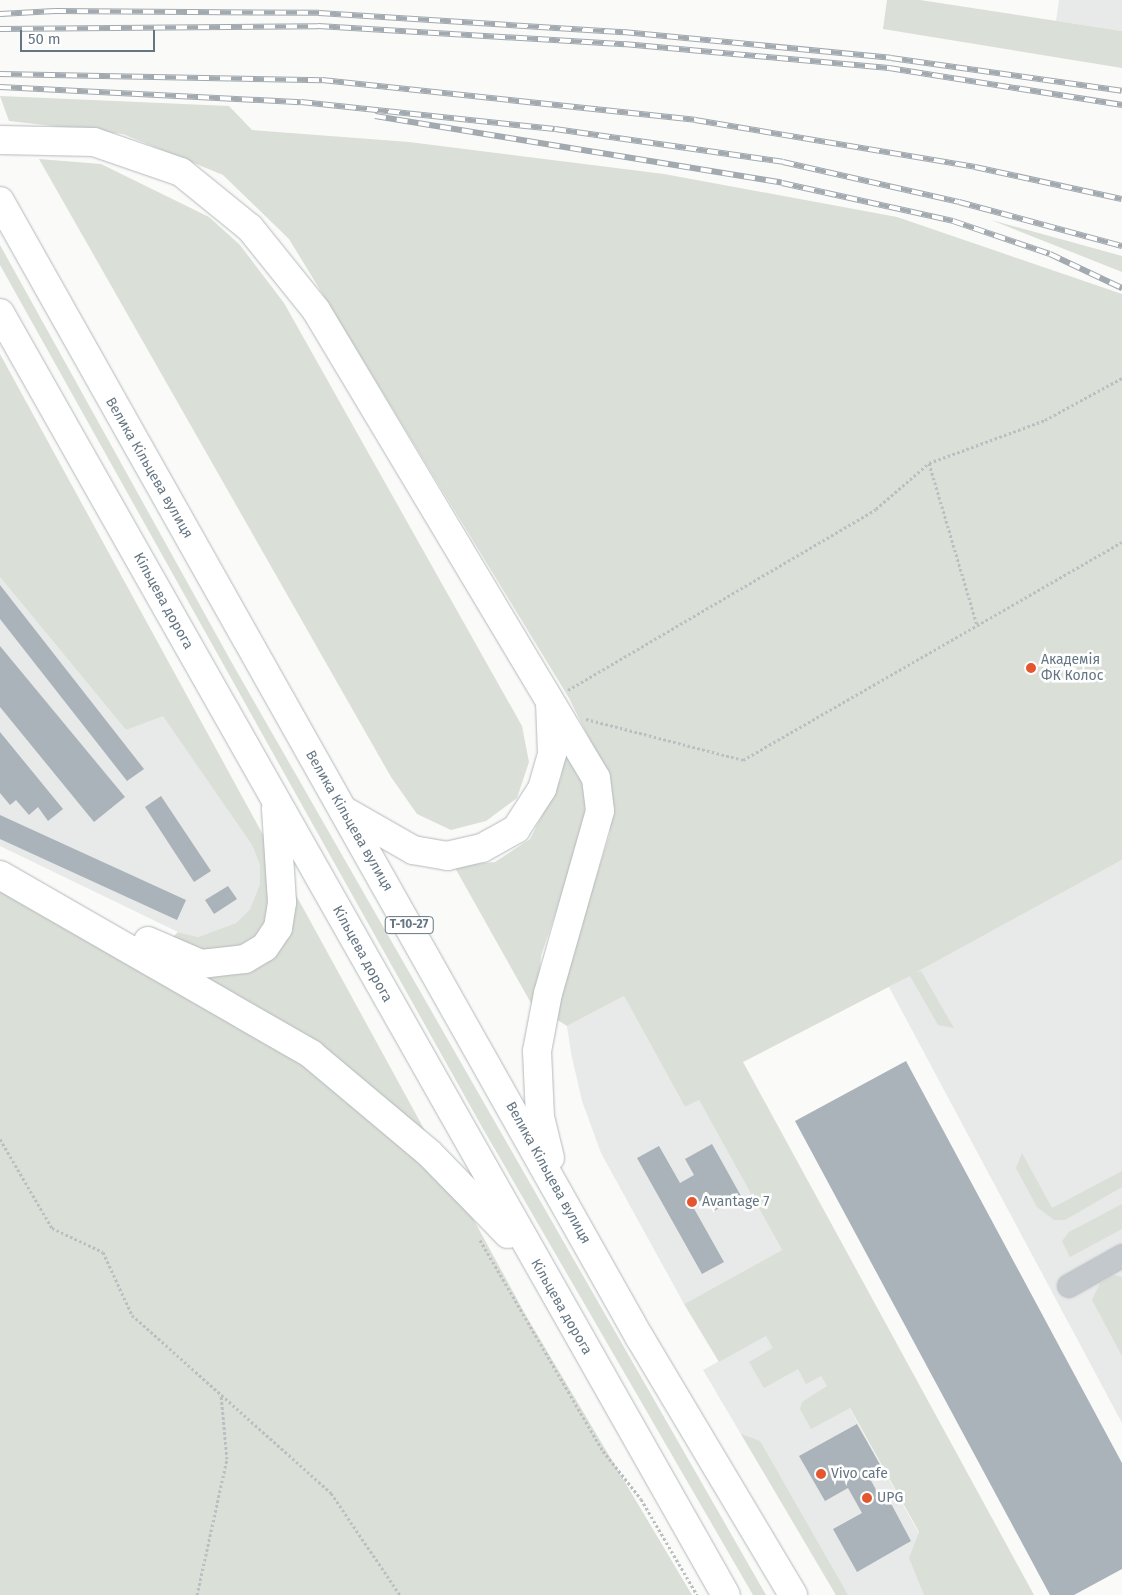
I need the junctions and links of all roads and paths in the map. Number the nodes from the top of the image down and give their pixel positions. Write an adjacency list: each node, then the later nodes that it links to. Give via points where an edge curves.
1 (0, 140): 8 (highway, via 94,142 181,172 250,228 316,310)
2 (0, 201): 10 (highway, Велика Кільцева вулиця / Т-10-27)
3 (0, 313): 9 (highway, Кільцева дорога)
4 (1122, 378): 5 (path, via 1044,420)
5 (929, 463): 7 (path); 8 (path, via 876,509)
6 (1122, 542): 7 (path)
7 (977, 625): 8 (path, via 743,760)
8 (553, 705): 10 (highway, via 552,754 542,789 516,829 482,848 447,856 413,850); 14 (highway, via 596,778 600,811 548,993 537,1051 540,1117)
9 (275, 799): 12 (highway, via 282,902 278,928 265,947 245,959 202,964); 17 (highway, Кільцева дорога)
10 (343, 810): 14 (highway, Велика Кільцева вулиця / Т-10-27)
11 (0, 875): 12 (highway)
12 (45, 898): 17 (highway, via 335,1071 429,1153)
13 (0, 1139): 19 (path, via 52,1228 103,1252 132,1315)
14 (560, 1196): 24 (highway, Велика Кільцева вулиця / Т-10-27)
15 (476, 1234): 22 (path, via 603,1451 641,1499)
16 (1122, 1256): 18 (lane)
17 (532, 1258): 23 (highway, Кільцева дорога)
18 (1069, 1286)
19 (221, 1394): 20 (path, via 227,1459); 21 (path, via 331,1493)
20 (197, 1595)
21 (400, 1595)
22 (697, 1595)
23 (726, 1595)
24 (793, 1595)

